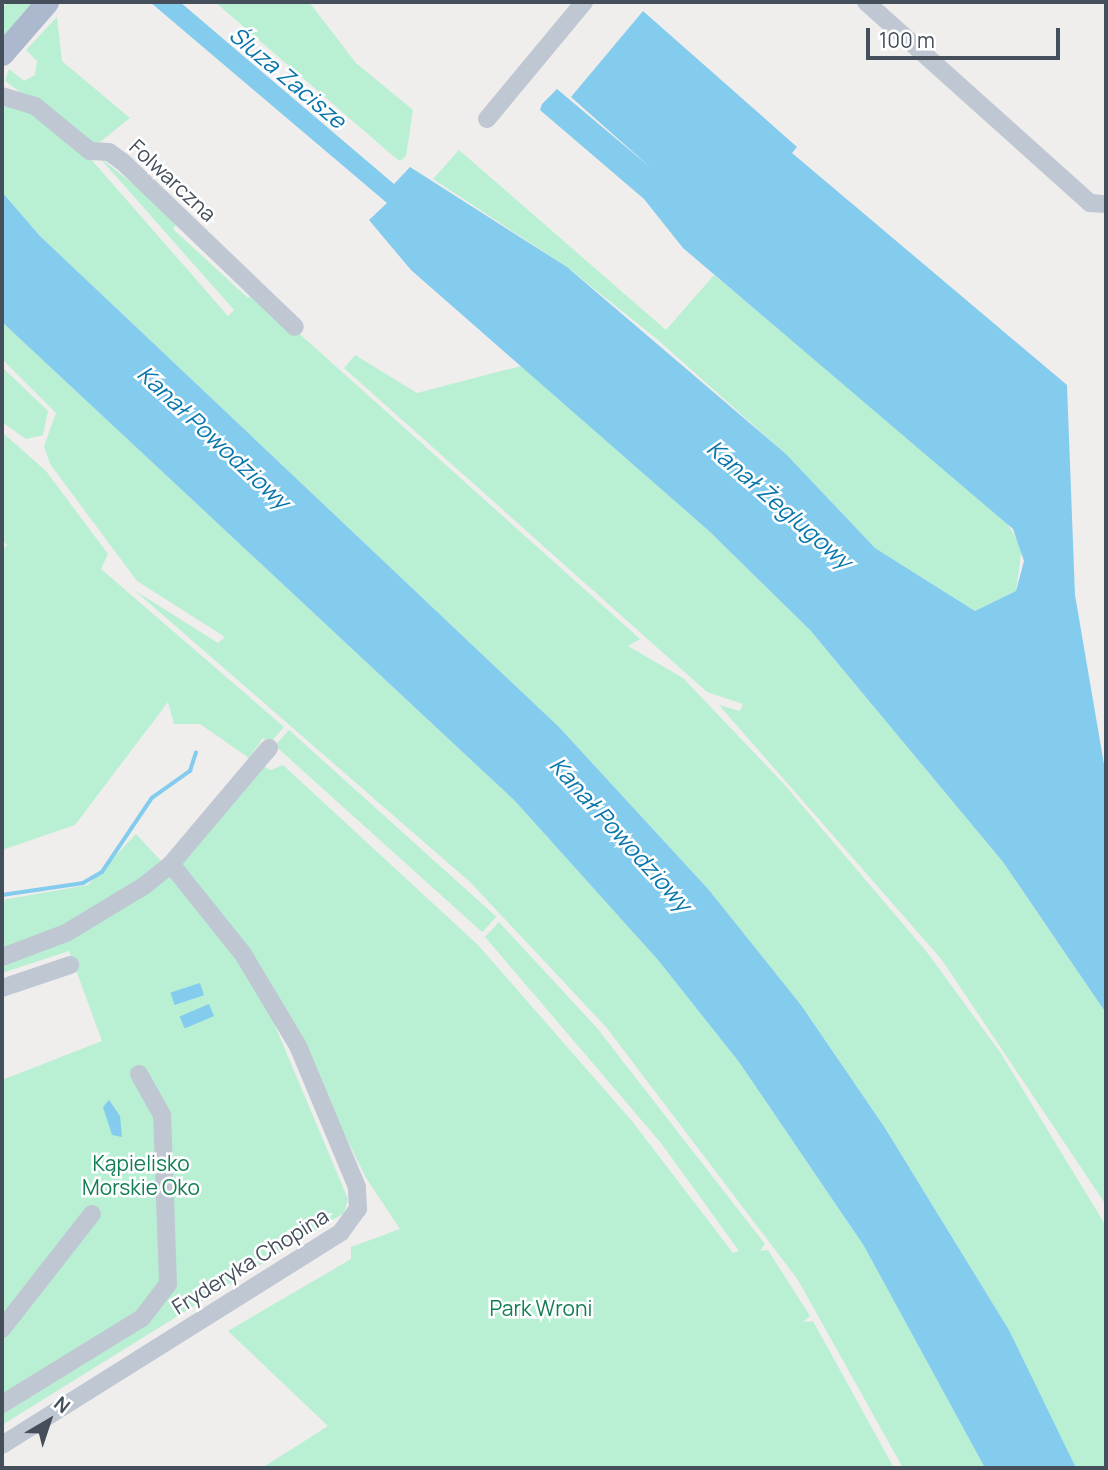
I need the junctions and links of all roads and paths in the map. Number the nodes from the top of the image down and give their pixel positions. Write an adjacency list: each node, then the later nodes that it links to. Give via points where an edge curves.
1 (47, 2): 4 (main road)
2 (584, 2): 6 (street)
3 (866, 2): 7 (street, via 1090,203)
4 (2, 54)
5 (2, 96): 8 (street, Folwarczna, via 35,106 90,150 109,152 123,162)
6 (487, 120)
7 (1106, 204)
8 (295, 327)
9 (269, 748): 10 (street)
10 (171, 864): 11 (street, via 66,933); 18 (street, Fryderyka Chopina, via 243,954 298,1046 357,1186 358,1209 341,1232)
11 (4, 956): 13 (street)
12 (71, 965): 13 (street)
13 (9, 986)
14 (139, 1074): 17 (street, via 162,1115 168,1284 142,1318)
15 (92, 1214): 16 (street)
16 (2, 1329)
17 (2, 1404)
18 (2, 1445)

